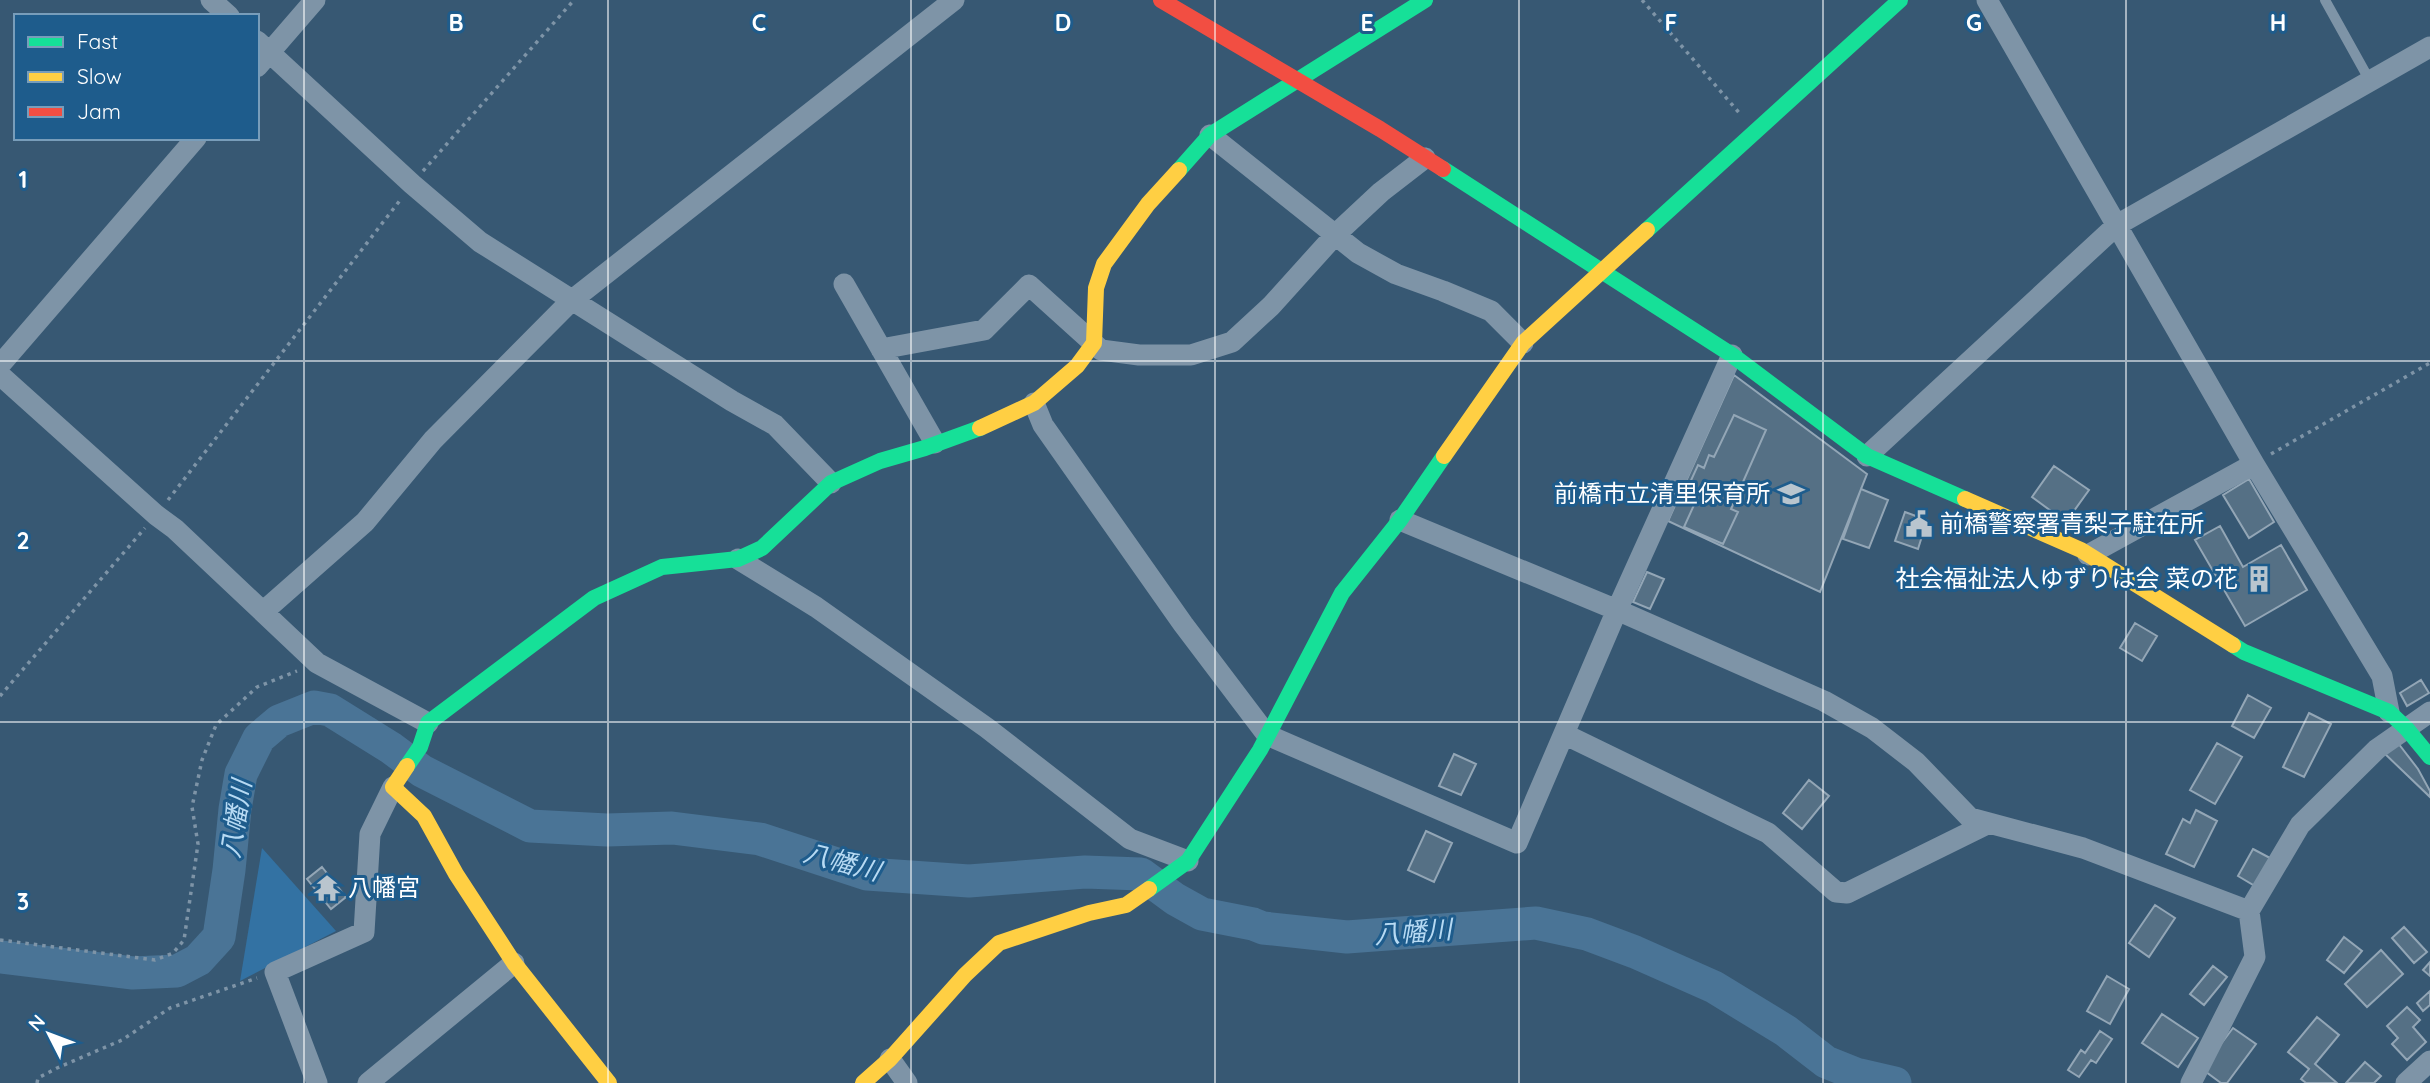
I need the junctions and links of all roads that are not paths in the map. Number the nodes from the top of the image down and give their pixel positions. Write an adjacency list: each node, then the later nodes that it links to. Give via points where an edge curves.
1 (211, 0): 9 (street)
2 (315, 0): 11 (street)
3 (954, 0): 21 (street)
4 (1161, 0): 12 (street)
5 (1425, 0): 12 (street)
6 (1900, 0): 19 (street)
7 (1987, 0): 17 (street)
8 (2325, 0): 13 (lane)
9 (227, 14)
10 (2430, 47): 13 (street)
11 (261, 53): 21 (street, via 480,242)
12 (1297, 80): 14 (street); 16 (street)
13 (2370, 81): 17 (street)
14 (1210, 135): 18 (street); 22 (street, via 1148,204 1104,264 1096,288)
15 (193, 140): 26 (street)
16 (1426, 158): 18 (street); 19 (street)
17 (2117, 225): 30 (street); 31 (street)
18 (1336, 234): 22 (street, via 1232,342 1191,355 1139,355 1101,350); 23 (street, via 1358,253 1396,274 1491,311)
19 (1603, 271): 23 (street); 25 (street)
20 (844, 284): 24 (street)
21 (571, 300): 32 (street, via 775,425); 36 (street, via 433,440 365,522)
22 (1094, 343): 24 (street, via 1030,285 984,330); 28 (street, via 1077,366)
23 (1523, 343): 33 (street)
24 (881, 349): 29 (street)
25 (1732, 355): 30 (street); 37 (street)
26 (0, 365)
27 (0, 375): 36 (street)
28 (1034, 403): 29 (street, via 999,421); 43 (street, via 1043,425)
29 (935, 443): 32 (street)
30 (1867, 456): 34 (street)
31 (2254, 464): 34 (street); 38 (street, via 2382,676)
32 (831, 482): 35 (street, via 762,548)
33 (1400, 520): 37 (street); 43 (street, via 1342,593)
34 (2088, 555): 38 (street, via 2244,652)
35 (738, 559): 40 (street, via 662,567 594,598); 47 (street, via 816,607 975,720 1130,839)
36 (264, 611): 40 (street, via 317,663)
37 (1618, 611): 42 (street); 46 (street, via 1824,701 1872,728 1916,762 1970,818)
38 (2389, 712): 41 (street)
39 (2430, 712): 41 (street)
40 (428, 723): 45 (street)
41 (2407, 729): 44 (street); 48 (street, via 2377,749 2300,825)
42 (1566, 735): 43 (street, via 1517,843); 46 (street, via 1768,833 1836,891 1847,893)
43 (1267, 736): 47 (street)
44 (2430, 757)
45 (397, 781): 49 (street, via 424,816); 52 (street, via 370,834 364,932 275,972)
46 (1989, 823): 48 (street, via 2083,848)
47 (1188, 861): 50 (street, via 1126,905 999,943)
48 (2249, 911): 57 (street, via 2255,957)
49 (514, 963): 53 (street); 54 (street)
50 (890, 1059): 55 (street); 56 (street)
51 (2430, 1062): 58 (street)
52 (317, 1083)
53 (368, 1083)
54 (609, 1083)
55 (863, 1083)
56 (907, 1083)
57 (2190, 1083)
58 (2406, 1083)

